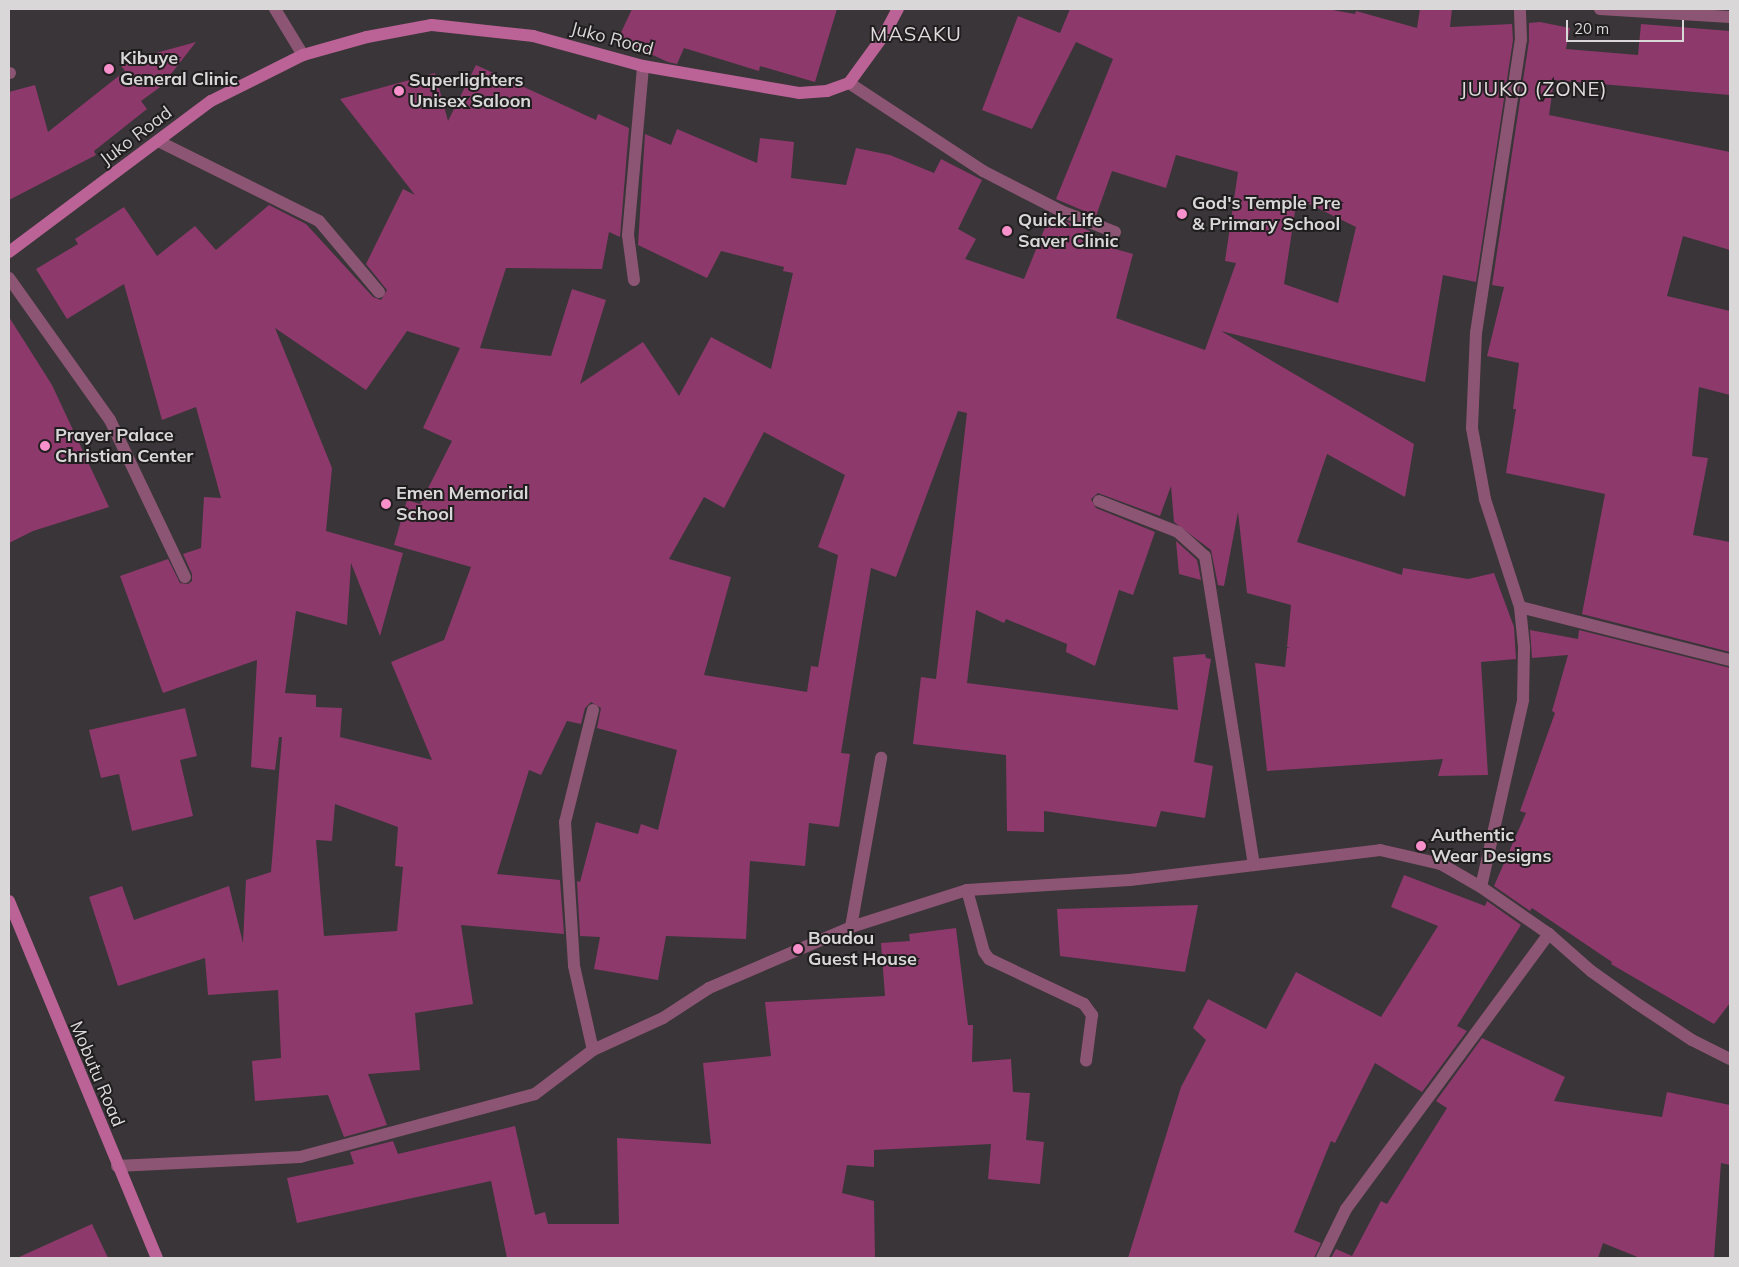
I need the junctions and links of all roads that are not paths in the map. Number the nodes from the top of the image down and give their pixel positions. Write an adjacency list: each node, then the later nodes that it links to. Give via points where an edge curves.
1 (274, 9): 6 (street)
2 (898, 9): 8 (street, via 884,36)
3 (1520, 9): 17 (street, via 1521,40 1476,333 1472,428 1485,499)
4 (1600, 9): 5 (street)
5 (1730, 17)
6 (303, 55): 7 (street, Juko Road, via 367,37 432,25 533,36); 9 (street, Juko Road, via 211,102)
7 (643, 66): 8 (street, Juko Road, via 799,93 827,91); 13 (street, via 628,235)
8 (849, 84): 10 (street, via 982,171 1060,211)
9 (158, 142): 11 (street, Juko Road); 14 (street, via 319,221)
10 (1115, 232)
11 (9, 252)
12 (9, 278): 16 (street, via 110,420)
13 (634, 280)
14 (379, 292)
15 (1099, 501): 21 (street, via 1178,532 1205,556)
16 (185, 577)
17 (1520, 607): 18 (street); 22 (street, via 1524,646 1523,700)
18 (1730, 660)
19 (593, 710): 27 (street, via 565,822 574,966)
20 (881, 758): 25 (street)
21 (1254, 865): 22 (street, via 1380,850 1441,864); 23 (street, via 1130,880)
22 (1481, 886): 26 (street)
23 (967, 890): 25 (street); 29 (street, via 984,952 989,959 1084,1004 1092,1014)
24 (9, 901): 30 (street, Mobutu Road)
25 (851, 928): 27 (street, via 709,988 663,1018)
26 (1549, 934): 28 (street, via 1591,971 1636,1003 1692,1040); 32 (street, via 1346,1209)
27 (593, 1050): 30 (street, via 535,1094 300,1157)
28 (1730, 1059)
29 (1086, 1062)
30 (117, 1166): 31 (street, Mobutu Road)
31 (157, 1258)
32 (1322, 1258)

